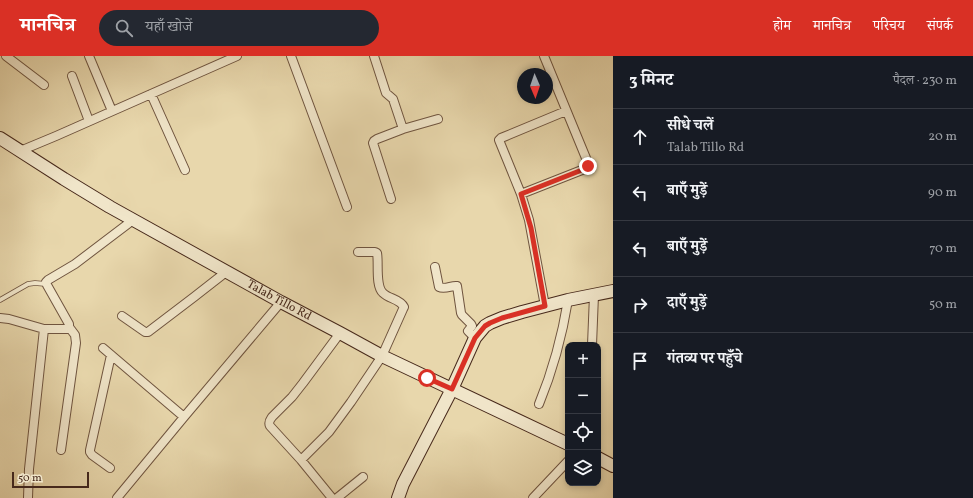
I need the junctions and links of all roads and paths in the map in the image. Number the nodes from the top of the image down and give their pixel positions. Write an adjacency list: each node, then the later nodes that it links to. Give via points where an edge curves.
1 (6, 56): 8 (street)
2 (89, 56): 11 (street)
3 (237, 56): 9 (street)
4 (291, 56): 20 (street)
5 (374, 56): 14 (street, via 386,93 393,99)
6 (544, 56): 10 (street)
7 (72, 76): 13 (street)
8 (44, 85)
9 (151, 94): 11 (street); 17 (street)
10 (566, 110): 18 (street, via 499,139); 18 (street, via 588,163 587,168)
11 (112, 112): 13 (street)
12 (438, 119): 14 (street)
13 (89, 121): 16 (street)
14 (403, 129): 19 (street, via 373,143)
15 (0, 138): 16 (main road, Talab Tillo Rd)
16 (20, 151): 21 (main road, Talab Tillo Rd)
17 (185, 170)
18 (521, 194): 29 (street, via 531,228)
19 (391, 199)
20 (346, 207)
21 (133, 220): 24 (main road, Talab Tillo Rd); 25 (street, via 75,264 48,280)
22 (358, 252): 41 (street, via 377,253 380,290 404,307)
23 (435, 267): 37 (street, via 439,287 457,286 461,313 471,324 468,331)
24 (226, 272): 31 (main road, Talab Tillo Rd); 32 (street, via 148,332 144,332)
25 (46, 284): 28 (lane, via 28,284); 34 (street)
26 (613, 291): 27 (main road)
27 (594, 295): 30 (main road); 38 (street)
28 (0, 300)
29 (544, 300): 30 (main road); 37 (main road, via 522,312 490,323)
30 (568, 300): 43 (street, via 556,359)
31 (281, 302): 36 (main road, Talab Tillo Rd); 44 (street)
32 (122, 316)
33 (0, 318): 35 (street)
34 (69, 327): 35 (street); 46 (street, via 75,335 76,342)
35 (44, 329): 53 (street)
36 (340, 333): 41 (main road, Talab Tillo Rd); 47 (street, via 304,383 269,423)
37 (473, 336): 42 (main road)
38 (592, 342)
39 (103, 348): 40 (street)
40 (111, 355): 44 (street); 51 (street, via 90,450 92,455)
41 (382, 356): 42 (main road, Talab Tillo Rd); 47 (street, via 329,432)
42 (452, 389): 45 (main road, Talab Tillo Rd); 57 (main road)
43 (539, 404)
44 (184, 417): 54 (street)
45 (565, 443)
46 (61, 450)
47 (301, 460): 55 (street)
48 (601, 460): 50 (main road)
49 (565, 464): 58 (street)
50 (613, 466)
51 (110, 468)
52 (363, 477): 56 (street)
53 (28, 498)
54 (117, 498)
55 (332, 498)
56 (337, 498)
57 (398, 498)
58 (533, 498)

